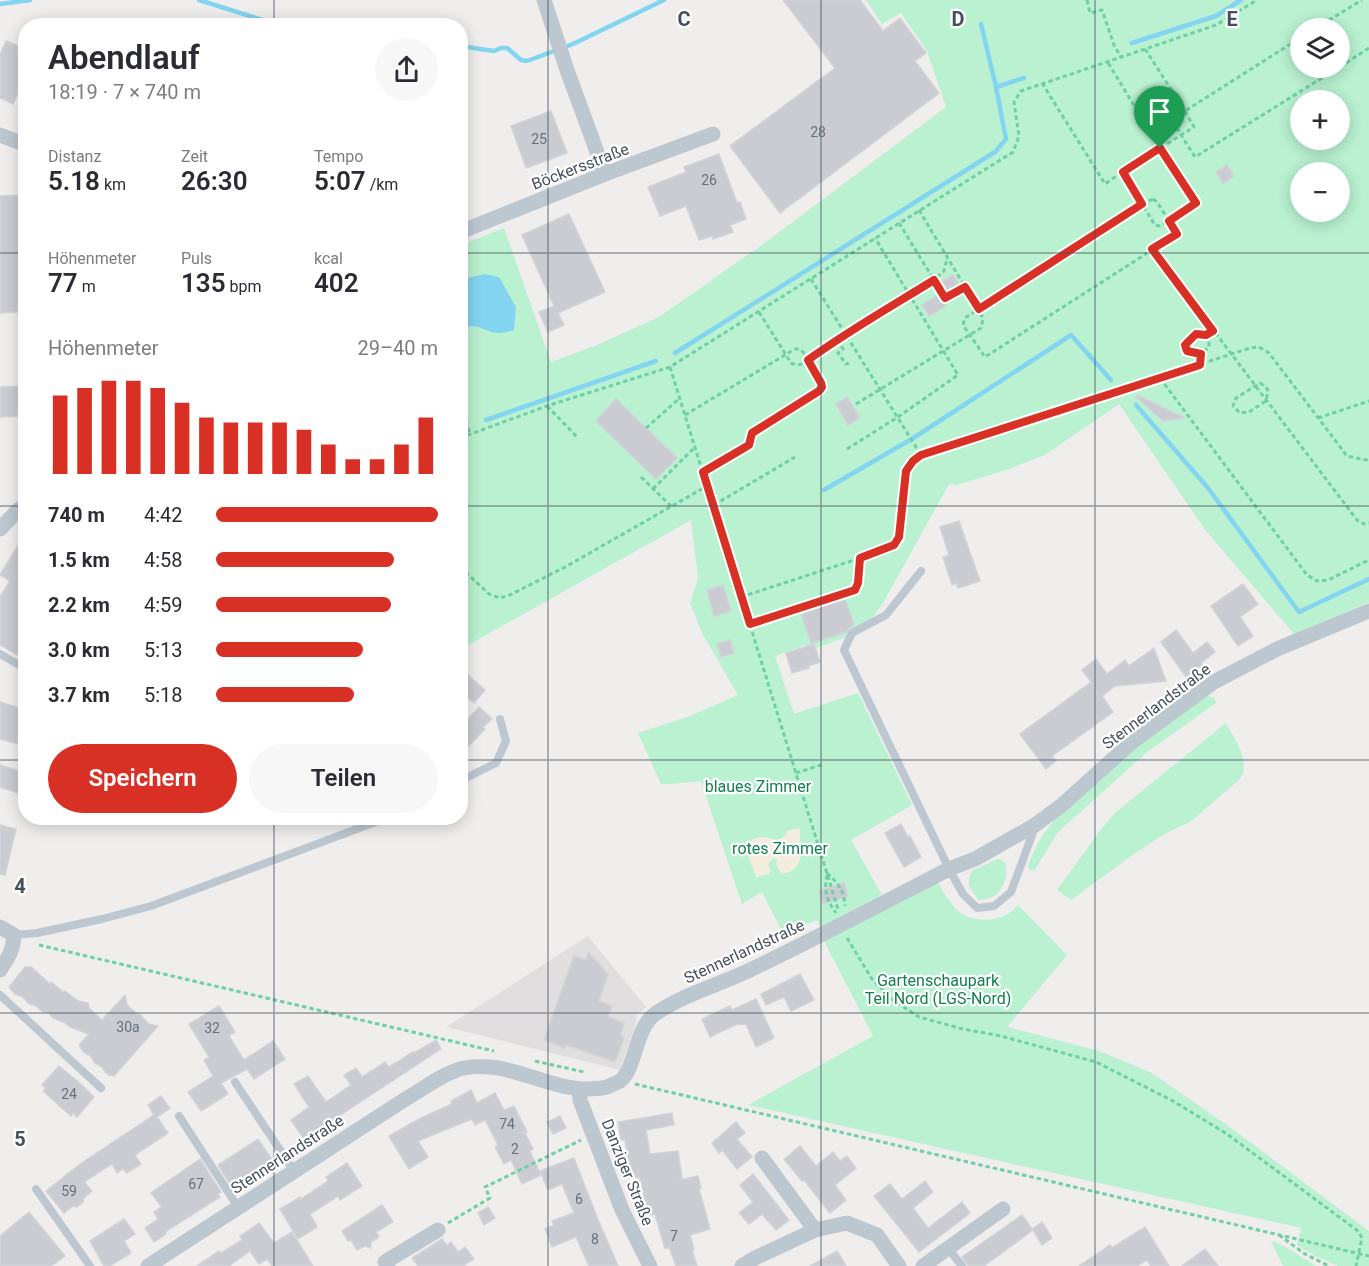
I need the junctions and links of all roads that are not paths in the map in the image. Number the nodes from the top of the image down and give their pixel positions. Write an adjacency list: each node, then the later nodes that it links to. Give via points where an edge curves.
1 (544, 0): 5 (street)
2 (714, 134): 5 (street, Böckersstraße)
3 (0, 135): 4 (street)
4 (18, 142)
5 (605, 174): 6 (street, Böckersstraße)
6 (468, 229)
7 (18, 510): 8 (street)
8 (0, 529)
9 (921, 571): 17 (lane, via 886,615 852,633 844,650)
10 (1369, 611): 16 (street, Stennerlandstraße, via 1277,648 1214,682 1132,742)
11 (0, 654): 12 (lane)
12 (18, 664)
13 (500, 719): 14 (lane, via 507,741 496,763)
14 (468, 777)
15 (369, 825): 18 (lane, via 151,906 37,933)
16 (1035, 825): 17 (street, Stennerlandstraße); 17 (lane, via 1011,892 994,906 977,908 963,894)
17 (949, 869): 23 (street, Stennerlandstraße, via 749,971 670,1004 652,1016 643,1029 620,1081 605,1088)
18 (7, 931): 19 (street, via 14,944)
19 (0, 970)
20 (0, 995): 22 (lane)
21 (235, 1082): 26 (lane)
22 (101, 1088)
23 (579, 1089): 26 (street, Stennerlandstraße, via 481,1066 463,1069 404,1100); 36 (street, Danziger Straße, via 622,1210)
24 (179, 1116): 28 (lane)
25 (762, 1158): 31 (street)
26 (294, 1171): 28 (street, Stennerlandstraße)
27 (36, 1189): 33 (lane)
28 (238, 1207): 34 (street, Stennerlandstraße)
29 (1003, 1209): 32 (street)
30 (438, 1230): 35 (street, via 386,1262)
31 (815, 1230): 37 (street); 38 (street, via 847,1222 877,1235)
32 (948, 1248): 39 (street); 40 (lane)
33 (90, 1266)
34 (148, 1266)
35 (388, 1266)
36 (650, 1266)
37 (742, 1266)
38 (899, 1266)
39 (923, 1266)
40 (962, 1266)

